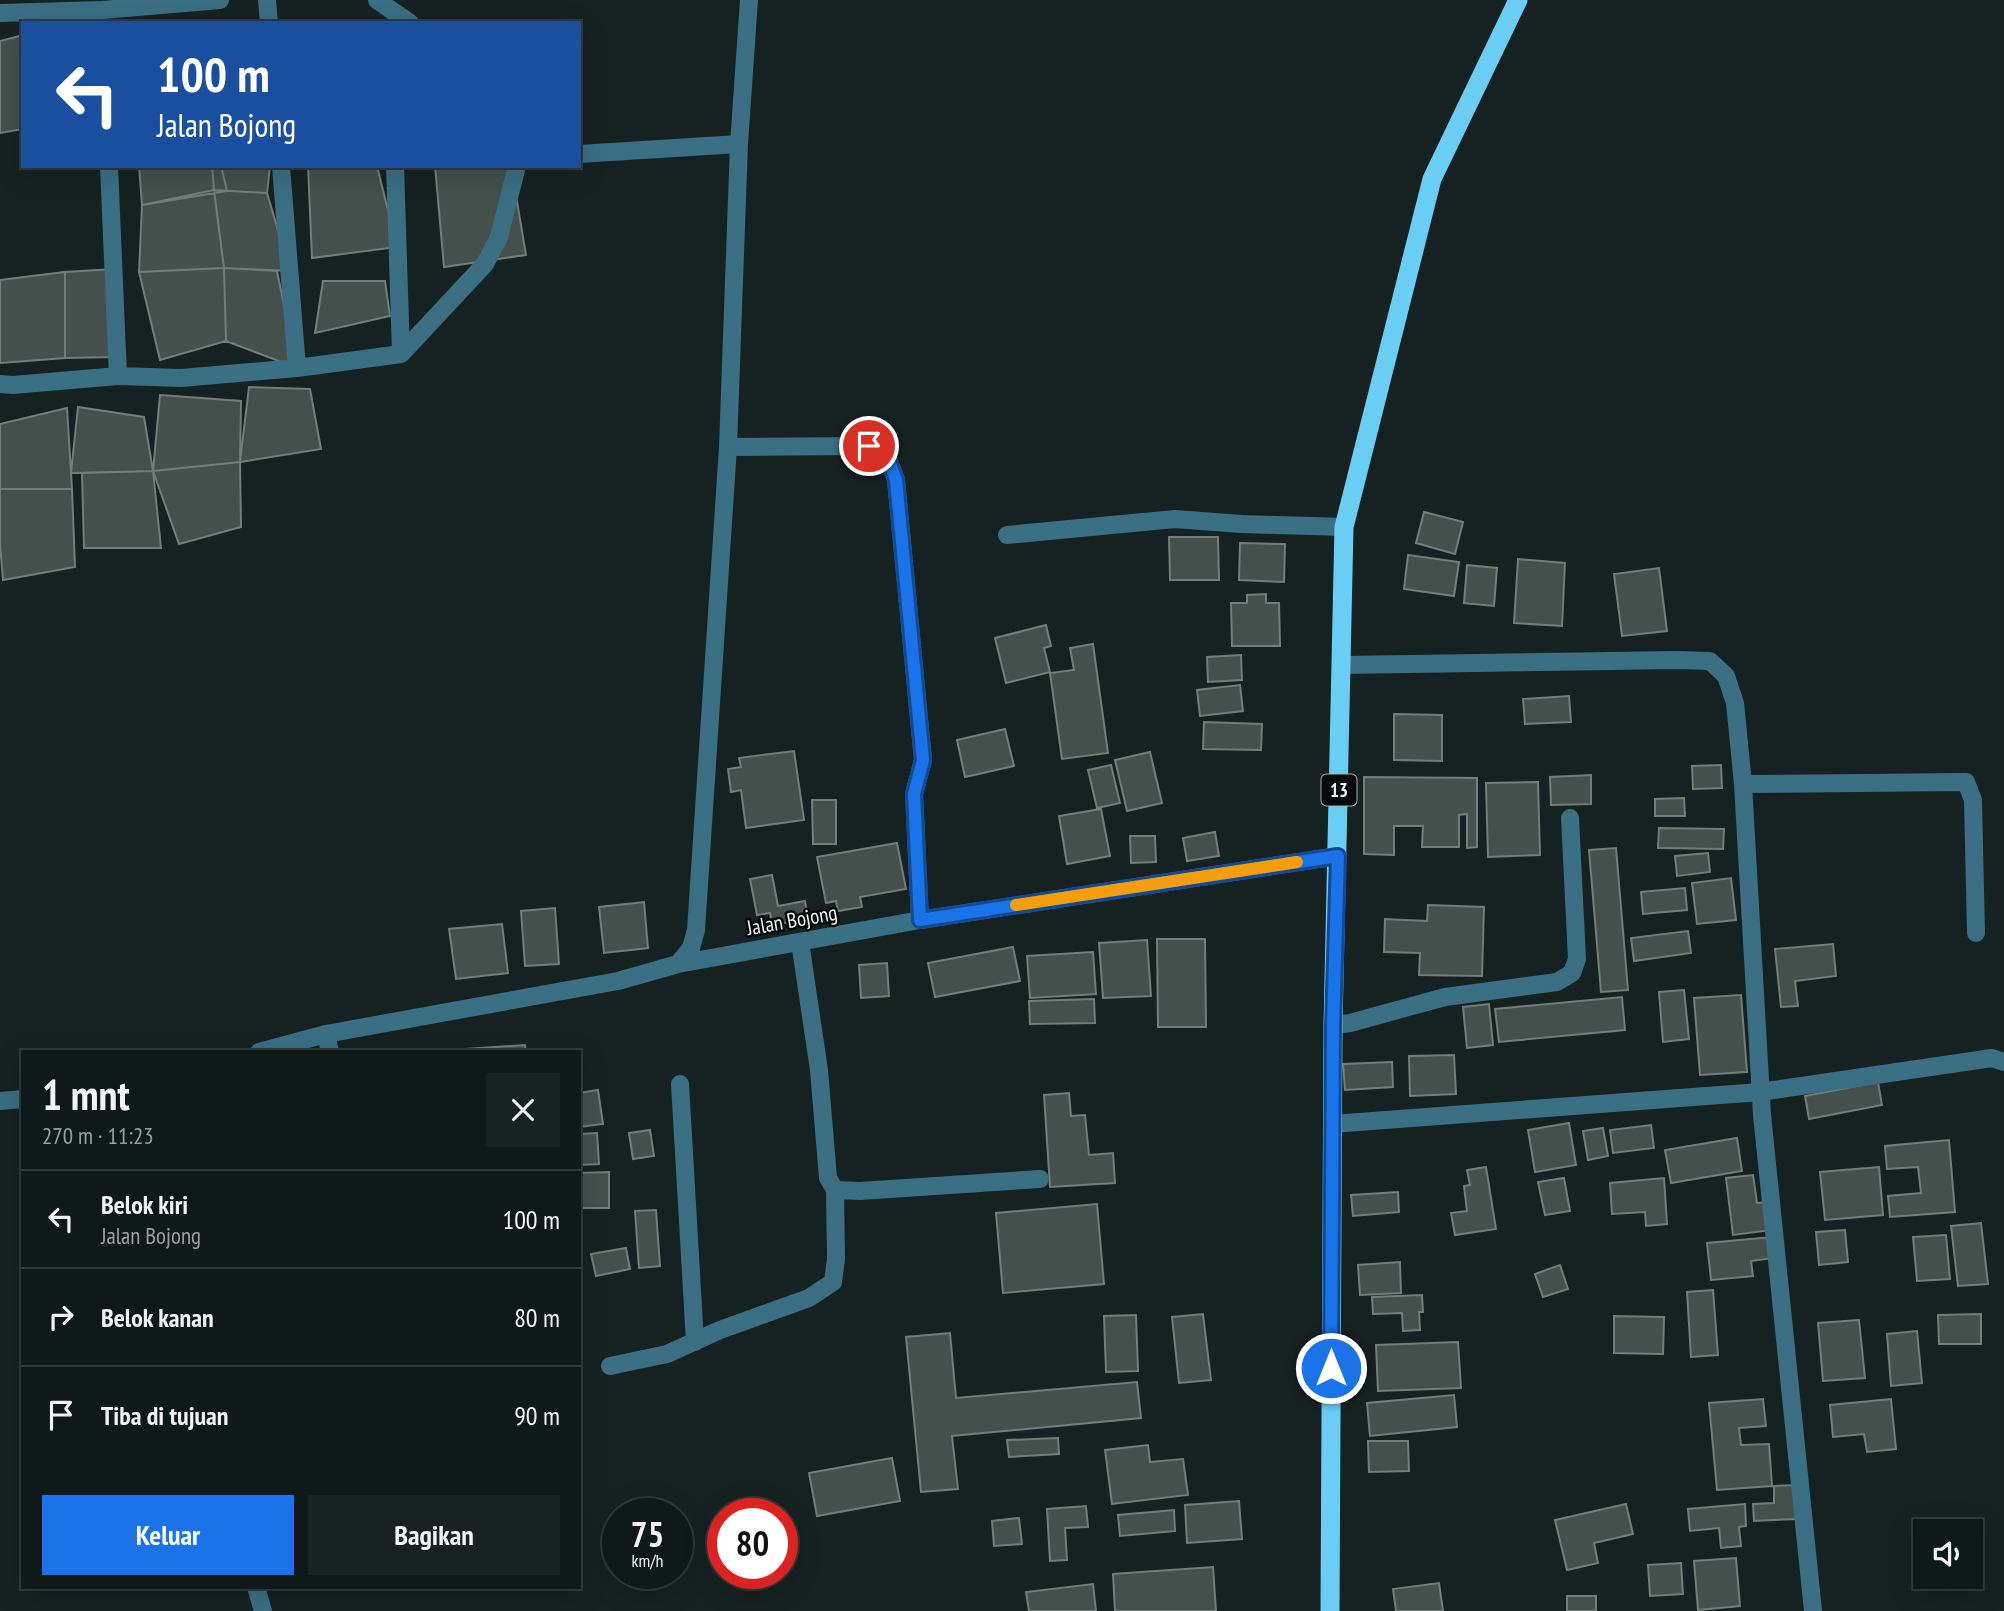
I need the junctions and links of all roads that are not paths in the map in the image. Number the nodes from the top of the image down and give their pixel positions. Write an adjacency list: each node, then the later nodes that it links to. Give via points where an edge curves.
1 (220, 0): 7 (street)
2 (267, 0): 8 (street)
3 (749, 0): 10 (street)
4 (1518, 0): 21 (highway, 13, via 1432,179)
5 (386, 10): 9 (street)
6 (0, 13): 7 (street)
7 (103, 16)
8 (269, 21)
9 (406, 21)
10 (738, 144): 11 (street); 20 (street)
11 (581, 154)
12 (109, 168): 18 (street)
13 (281, 168): 17 (street)
14 (395, 168): 16 (street)
15 (516, 168): 16 (street, via 499,237 485,264)
16 (401, 354): 17 (street)
17 (297, 368): 18 (street, via 181,378)
18 (118, 376): 19 (street)
19 (0, 384)
20 (728, 447): 27 (street, via 869,446 889,461 896,480 923,760 914,794); 30 (street, via 696,930 691,948)
21 (1344, 527): 22 (street, via 1175,519); 23 (highway, 13)
22 (1007, 535)
23 (1342, 666): 24 (street, via 1710,661 1726,676 1735,703); 26 (highway, 13)
24 (1743, 783): 28 (street, via 1965,782 1973,800); 36 (street)
25 (1570, 818): 31 (street, via 1577,959 1572,973 1557,982 1445,998)
26 (1338, 856): 27 (street, Jalan Bojong); 31 (highway, 13)
27 (920, 920): 29 (street, Jalan Bojong)
28 (1976, 933)
29 (800, 942): 30 (street, Jalan Bojong); 41 (street, via 819,1070 828,1178)
30 (678, 964): 32 (street, Jalan Bojong)
31 (1333, 1026): 39 (highway, 13)
32 (328, 1043): 33 (street, Jalan Bojong)
33 (274, 1050)
34 (2004, 1062): 36 (street, via 1992,1058)
35 (680, 1084): 42 (street)
36 (1760, 1092): 39 (street); 47 (street)
37 (21, 1099): 38 (street)
38 (0, 1101)
39 (1332, 1124): 46 (highway, 13)
40 (1040, 1179): 41 (street)
41 (835, 1190): 42 (street, via 834,1282 809,1298)
42 (695, 1342): 43 (street, via 667,1354)
43 (610, 1366)
44 (257, 1589): 45 (street)
45 (263, 1611)
46 (1330, 1611)
47 (1813, 1611)

